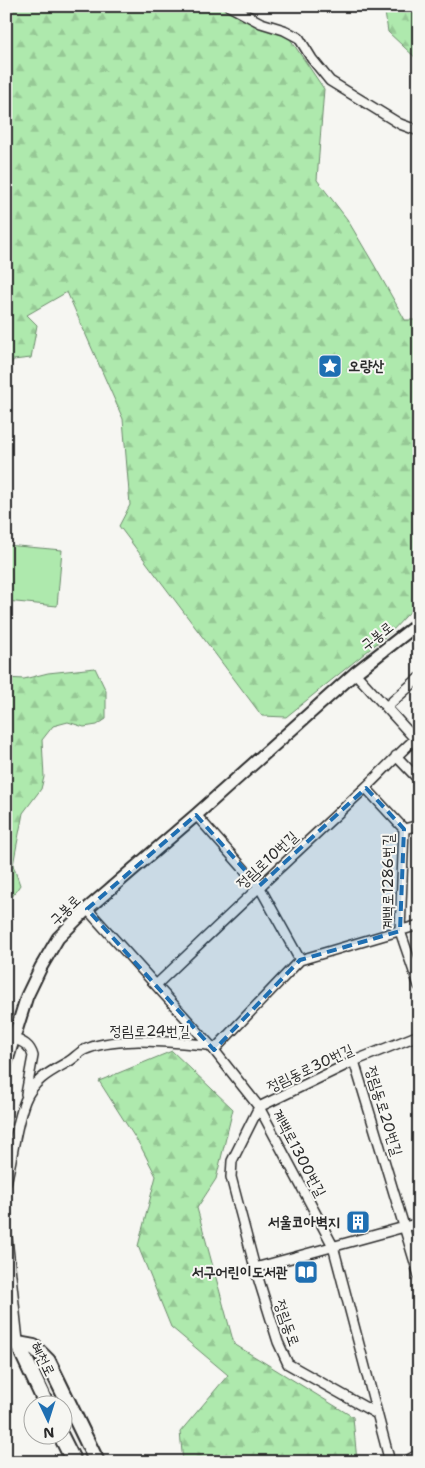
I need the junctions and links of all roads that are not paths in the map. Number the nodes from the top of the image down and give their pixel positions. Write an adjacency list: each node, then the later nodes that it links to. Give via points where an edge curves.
1 (228, 6): 2 (street, via 299,38 330,82 400,124)
2 (419, 131)
3 (419, 623): 4 (street, 구봉로)
4 (355, 673): 6 (street); 11 (street, 구봉로)
5 (419, 678): 6 (street)
6 (386, 707): 7 (street)
7 (417, 738): 8 (street, 정림로10번길)
8 (396, 756): 9 (street); 10 (street, 정림로10번길)
9 (419, 780)
10 (366, 788): 13 (street, 계백로1286번길); 14 (street, 정림로10번길)
11 (196, 815): 14 (street); 15 (street, 구봉로)
12 (419, 825): 13 (street)
13 (404, 829): 17 (street, 계백로1286번길)
14 (259, 886): 18 (street); 19 (street, 정림로10번길)
15 (87, 909): 19 (street, 계백로1300번길); 22 (street, 구봉로, via 58,938 41,967)
16 (419, 925): 17 (street)
17 (400, 931): 18 (street); 20 (street, 계백로1286번길)
18 (300, 960): 23 (street)
19 (156, 985): 23 (street, 계백로1300번길)
20 (419, 986)
21 (419, 1035): 24 (street, 정림동로30번길)
22 (13, 1038): 25 (street, 구봉로); 26 (street, via 24,1042 33,1056)
23 (212, 1048): 26 (street, 정림로24번길, via 131,1042 100,1044 48,1072); 27 (street, 계백로1300번길)
24 (354, 1061): 27 (street, 정림동로30번길); 30 (street, 정림동로20번길)
25 (6, 1063)
26 (25, 1102): 28 (street, 정림로24번길)
27 (259, 1107): 32 (street, 계백로1300번길); 33 (street, 정림동로30번길, via 232,1161 231,1177)
28 (6, 1183)
29 (419, 1223): 30 (street)
30 (404, 1227): 32 (street); 34 (street, 정림동로20번길)
31 (6, 1229): 35 (street)
32 (333, 1246): 33 (street); 39 (street, 계백로1300번길)
33 (255, 1268): 39 (street, 정림동로, via 288,1364)
34 (419, 1276)
35 (9, 1290): 37 (street)
36 (6, 1328): 37 (main road, 혜천로)
37 (18, 1344): 38 (main road, 혜천로); 43 (main road, via 34,1347 48,1361)
38 (42, 1396)
39 (378, 1414): 44 (street, 계백로1300번길)
40 (67, 1446): 42 (main road)
41 (419, 1454): 45 (street)
42 (74, 1462)
43 (97, 1462)
44 (390, 1462)
45 (405, 1462)

